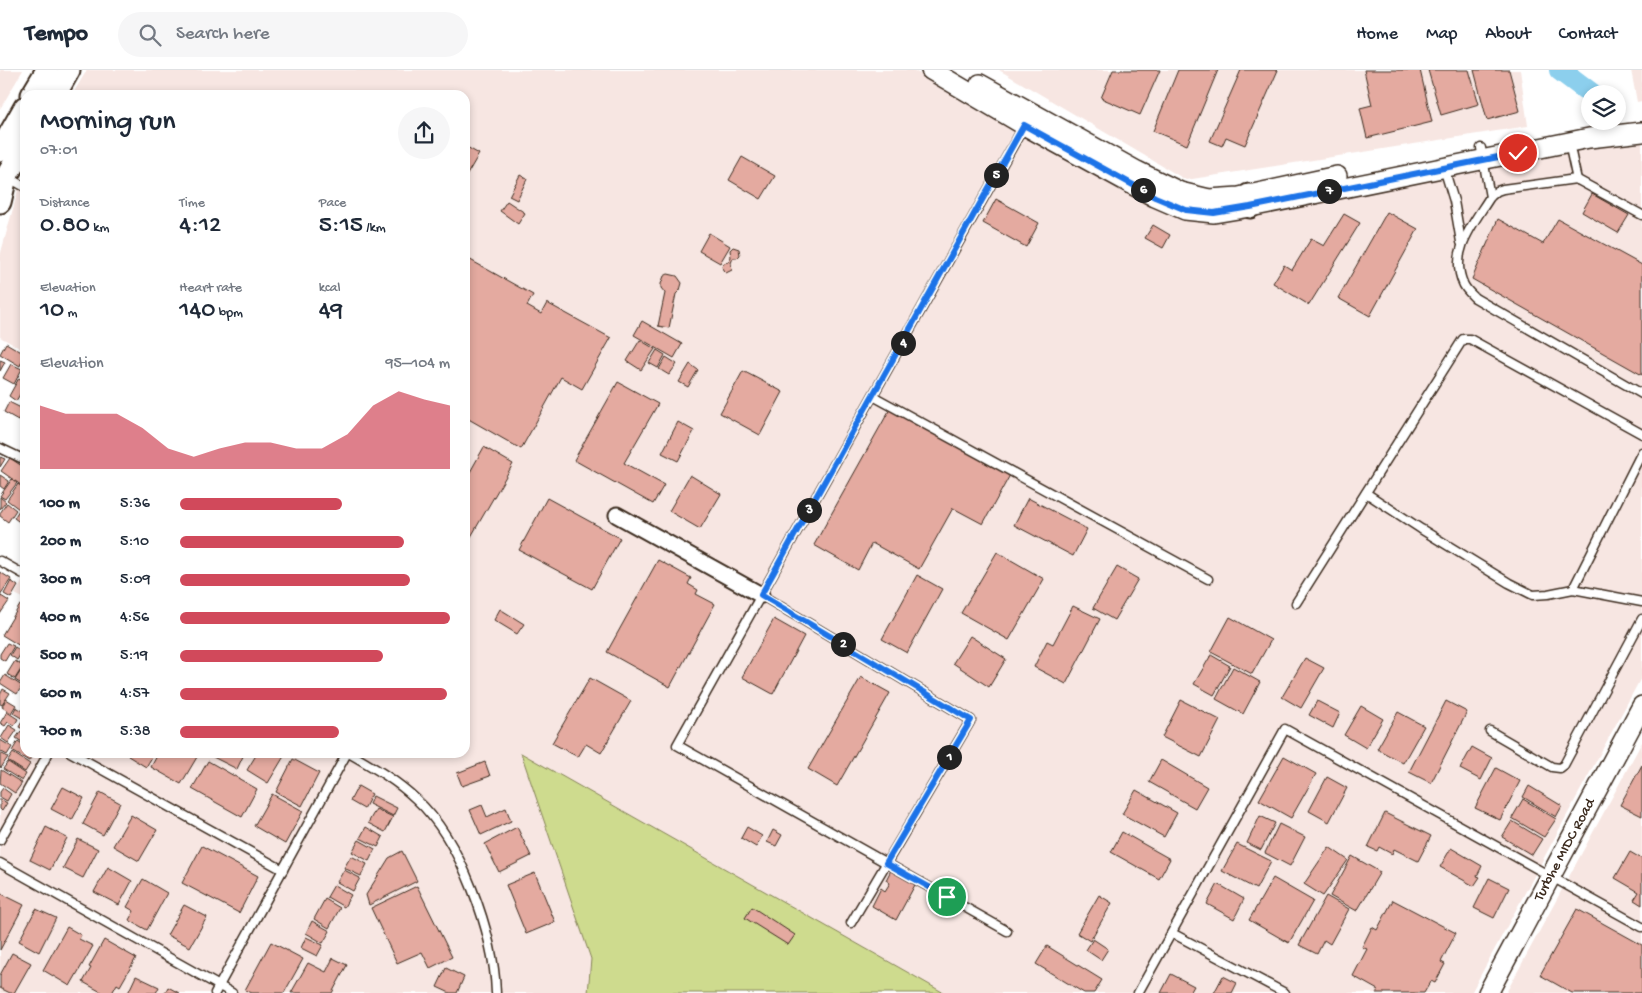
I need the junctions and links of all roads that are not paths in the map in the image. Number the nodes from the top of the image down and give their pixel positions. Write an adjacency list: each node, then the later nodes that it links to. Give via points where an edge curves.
1 (47, 70): 5 (main road)
2 (69, 70): 6 (main road)
3 (931, 70): 8 (street)
4 (955, 70): 8 (street)
5 (35, 90)
6 (57, 90)
7 (20, 116): 12 (main road)
8 (1028, 119): 20 (street, via 1155,197 1186,210 1214,213); 25 (lane)
9 (1642, 121): 14 (street, via 1604,124)
10 (1642, 132): 11 (street)
11 (1569, 142): 14 (street); 17 (lane)
12 (0, 150)
13 (20, 153): 16 (main road)
14 (1482, 154): 15 (street); 19 (lane); 20 (street, via 1287,186)
15 (1444, 168): 20 (street); 23 (lane)
16 (6, 177): 18 (lane); 21 (main road)
17 (1577, 180): 19 (lane, via 1503,189); 22 (lane)
18 (20, 184)
19 (1490, 197): 23 (lane)
20 (1250, 201)
21 (0, 202)
22 (1642, 215)
23 (1461, 242): 24 (lane, via 1458,264 1463,284 1475,298)
24 (1642, 394)
25 (873, 396): 34 (lane); 36 (lane)
26 (1642, 434): 30 (lane, via 1466,338)
27 (0, 448): 29 (lane)
28 (1642, 452): 35 (lane)
29 (20, 458)
30 (1366, 493): 35 (lane, via 1521,590 1533,595); 38 (lane)
31 (618, 515): 36 (street)
32 (0, 562): 33 (lane)
33 (20, 572)
34 (1208, 579)
35 (1573, 589): 37 (lane)
36 (761, 595): 48 (lane, via 971,720); 48 (lane, via 677,745)
37 (1642, 602)
38 (1296, 603)
39 (1642, 619): 41 (lane, via 1560,768 1552,767)
40 (1642, 706): 50 (street, Turbhe MIDC Road)
41 (1490, 731)
42 (46, 758): 46 (lane)
43 (81, 758): 49 (lane)
44 (344, 758): 49 (lane)
45 (356, 758): 57 (lane, via 387,775 417,800 438,824 460,860 488,941)
46 (0, 840)
47 (0, 863): 55 (lane)
48 (886, 863): 51 (lane); 53 (lane)
49 (283, 870): 55 (lane)
50 (1550, 876): 52 (lane); 54 (lane, via 1285,730); 60 (street, Turbhe MIDC Road)
51 (851, 924)
52 (1642, 927)
53 (1007, 931)
54 (1172, 933): 58 (lane); 59 (lane)
55 (217, 989): 56 (lane)
56 (232, 993)
57 (496, 993)
58 (1138, 993)
59 (1285, 993)
60 (1488, 993)

